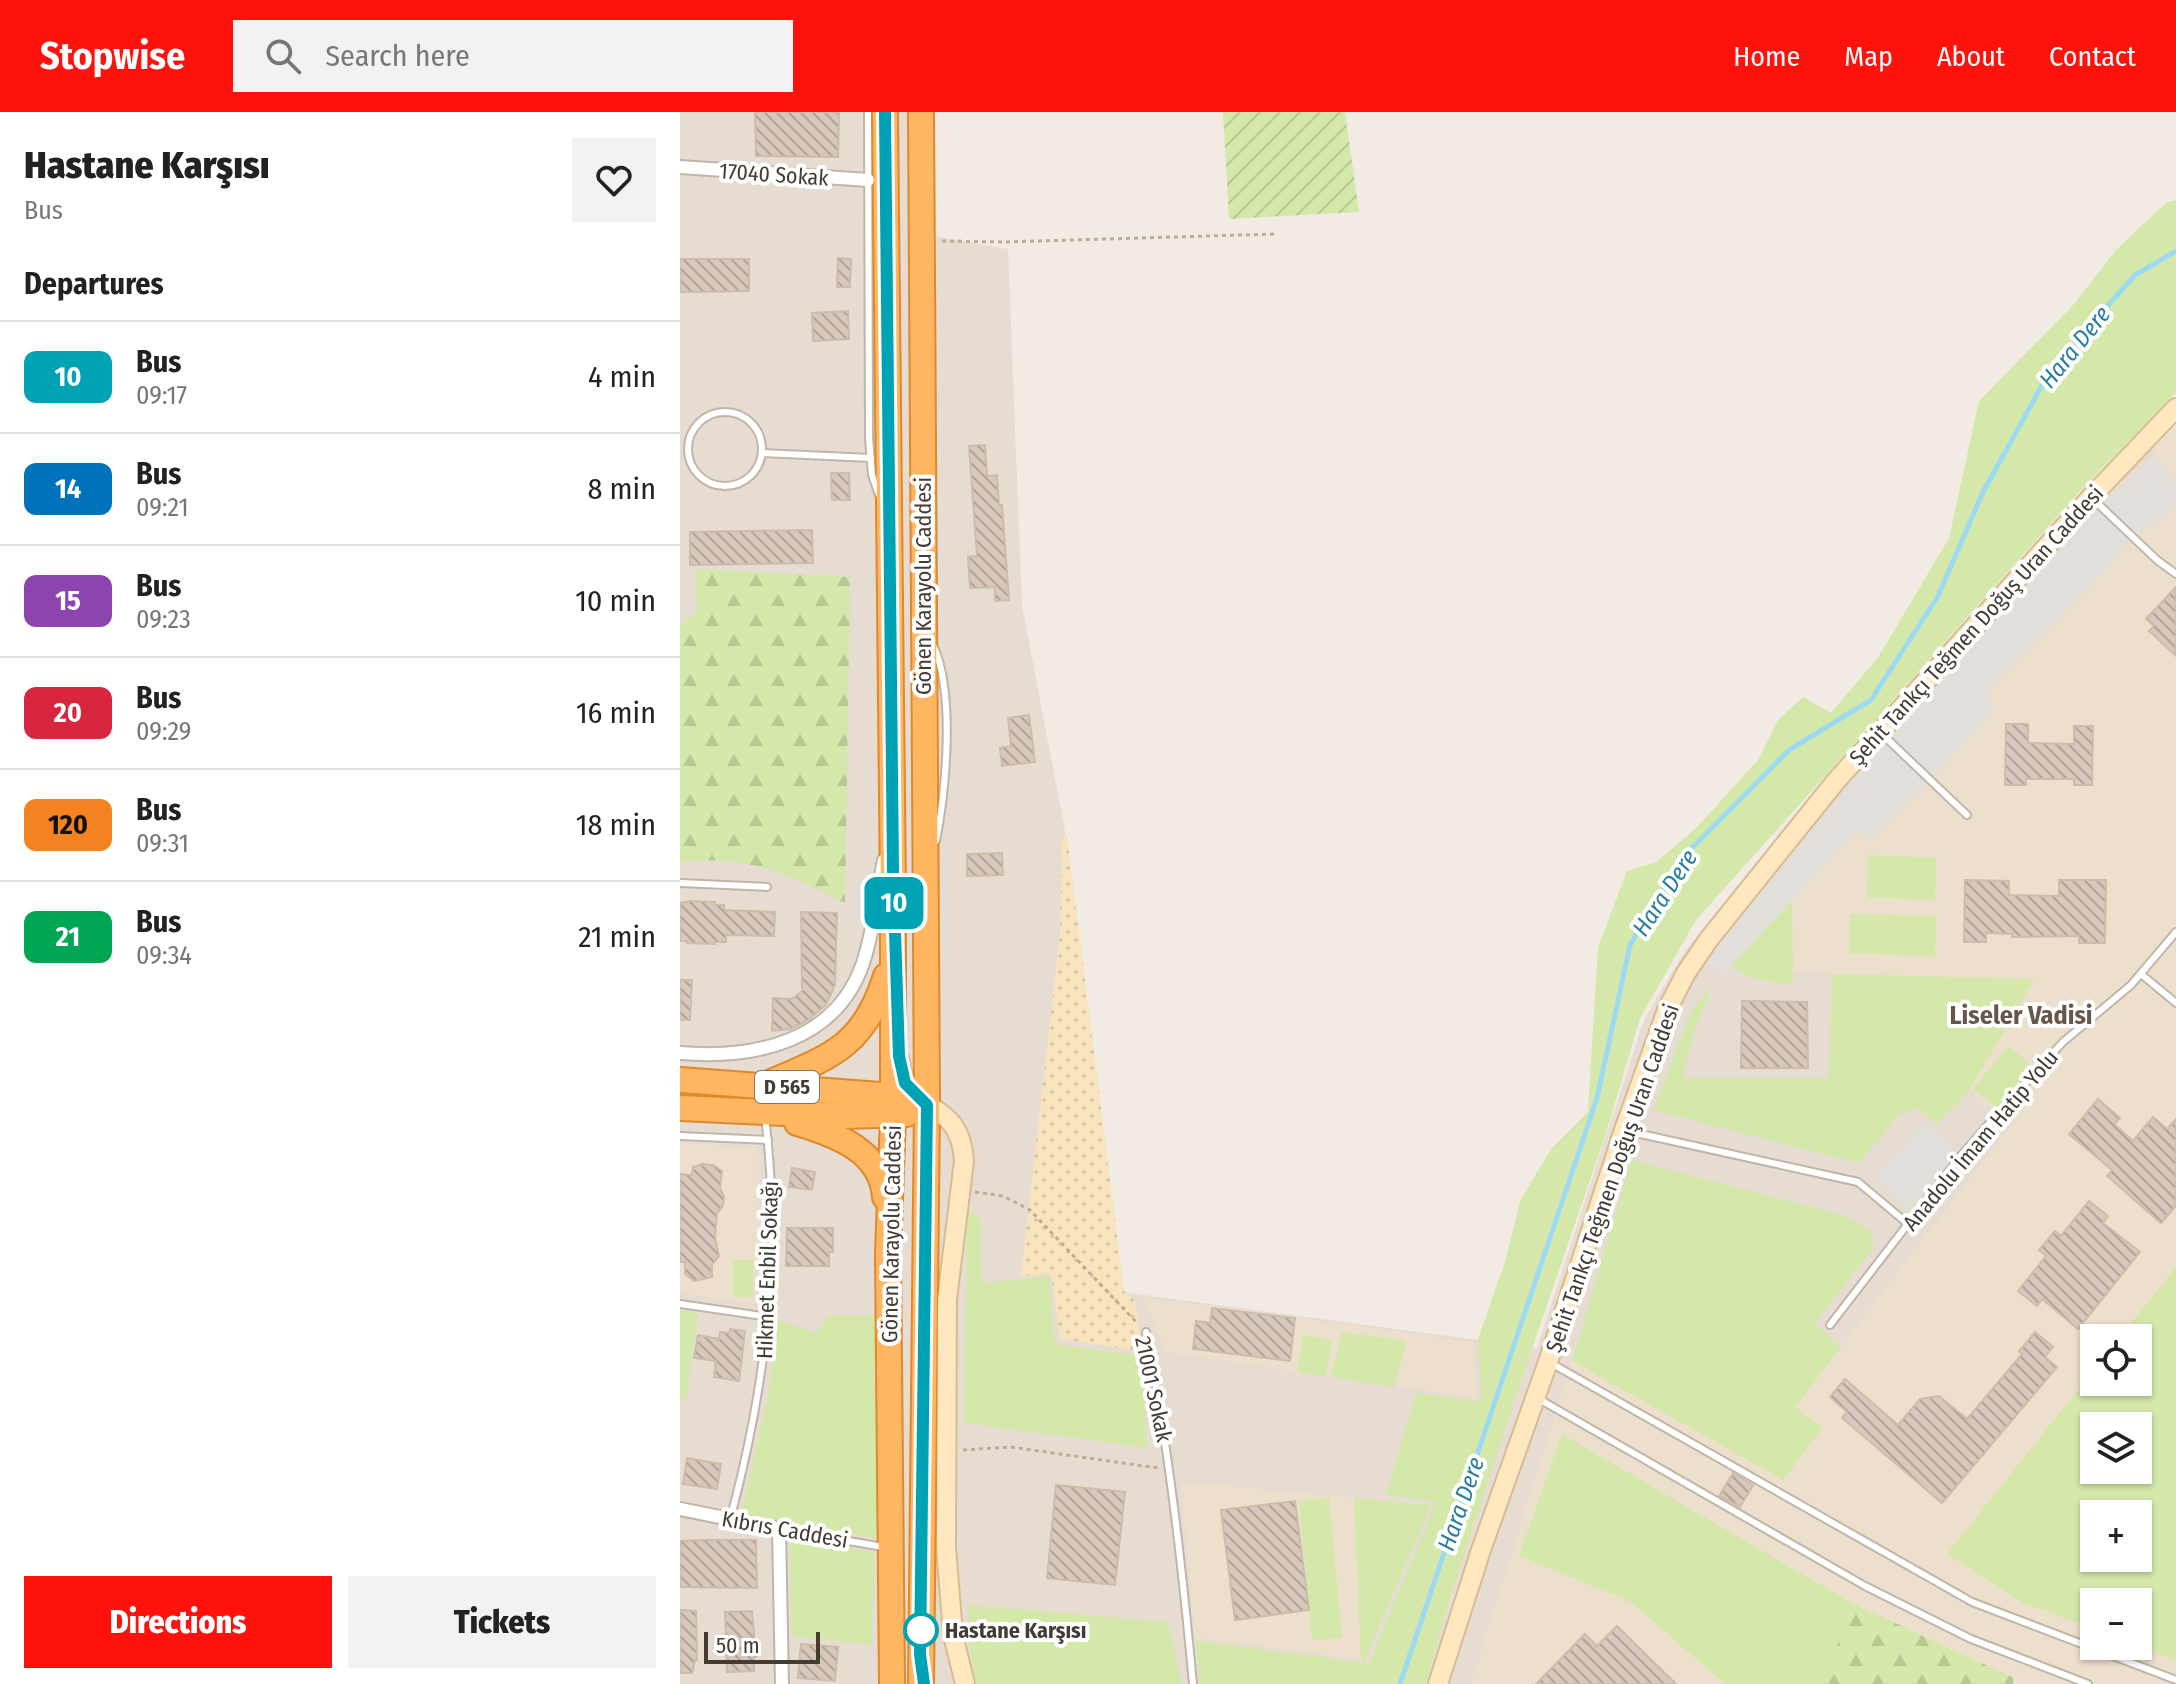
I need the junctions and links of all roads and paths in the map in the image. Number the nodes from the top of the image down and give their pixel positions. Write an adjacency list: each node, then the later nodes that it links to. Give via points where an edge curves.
1 (868, 112): 5 (lane)
2 (885, 112): 12 (highway, Gönen Karayolu Caddesi)
3 (921, 112): 7 (highway, Gönen Karayolu Caddesi)
4 (680, 167): 5 (street, 17040 Sokak)
5 (868, 180): 10 (lane)
6 (1276, 234): 7 (path)
7 (922, 240): 28 (highway, Gönen Karayolu Caddesi)
8 (2176, 408): 11 (street, Şehit Tankçı Teğmen Doğuş Uran Caddesi)
9 (762, 453): 9 (lane, via 751,476 729,487 704,481 689,461 687,448 696,426 715,413 727,412 749,421); 10 (lane)
10 (871, 458): 12 (lane)
11 (2091, 497): 13 (lane); 14 (street, Şehit Tankçı Teğmen Doğuş Uran Caddesi)
12 (888, 525): 16 (highway, Gönen Karayolu Caddesi)
13 (2176, 574)
14 (1880, 732): 15 (lane); 31 (street, Şehit Tankçı Teğmen Doğuş Uran Caddesi, via 1686,973 1667,1010)
15 (1967, 815)
16 (892, 818): 19 (highway, Gönen Karayolu Caddesi); 24 (street, via 863,961 831,1014 805,1034 774,1047)
17 (680, 883): 18 (lane)
18 (767, 887)
19 (893, 894): 21 (highway, Gönen Karayolu Caddesi); 28 (street, via 900,1064 905,1083)
20 (2176, 932): 22 (lane, Anadolu İmam Hatip Yolu)
21 (893, 938): 26 (highway, via 878,1002 853,1037 830,1057); 27 (highway, Gönen Karayolu Caddesi)
22 (2141, 974): 23 (lane); 35 (lane, Anadolu İmam Hatip Yolu, via 2063,1042 1958,1159)
23 (2176, 1003)
24 (680, 1053)
25 (680, 1080): 26 (highway, D 565)
26 (764, 1086): 27 (highway, D 565)
27 (893, 1105): 28 (highway, D 565, via 911,1097); 30 (highway, D 565); 36 (highway, Gönen Karayolu Caddesi)
28 (927, 1105): 34 (street, via 950,1118 963,1142); 52 (highway, Gönen Karayolu Caddesi)
29 (680, 1108): 30 (highway, D 565)
30 (765, 1112): 33 (lane, Hikmet Enbil Sokağı); 36 (highway, via 836,1135 876,1167 884,1186)
31 (1624, 1130): 35 (lane, via 1858,1182); 41 (street, Şehit Tankçı Teğmen Doğuş Uran Caddesi)
32 (680, 1136): 33 (lane)
33 (768, 1140): 38 (lane, Hikmet Enbil Sokağı)
34 (960, 1190): 40 (path, 21001 Sokak, via 1003,1196 1030,1210); 43 (street, via 947,1299)
35 (1908, 1224): 39 (lane, Anadolu İmam Hatip Yolu)
36 (888, 1254): 48 (highway, Gönen Karayolu Caddesi)
37 (680, 1304): 38 (lane)
38 (769, 1317): 46 (lane, Hikmet Enbil Sokağı, via 759,1392)
39 (1830, 1325)
40 (1146, 1332): 44 (lane, 21001 Sokak)
41 (1548, 1362): 42 (street, Şehit Tankçı Teğmen Doğuş Uran Caddesi); 49 (lane, via 1972,1602)
42 (1536, 1397): 55 (street, Şehit Tankçı Teğmen Doğuş Uran Caddesi); 56 (lane, via 1865,1586 1971,1639)
43 (947, 1451): 44 (path, via 1011,1447); 53 (street, via 948,1593)
44 (1170, 1470): 54 (lane, 21001 Sokak)
45 (680, 1509): 46 (street, Kıbrıs Caddesi)
46 (730, 1520): 47 (street, Kıbrıs Caddesi)
47 (779, 1529): 48 (lane, Kıbrıs Caddesi); 50 (street)
48 (891, 1548): 51 (highway, Gönen Karayolu Caddesi)
49 (2176, 1680)
50 (782, 1684)
51 (892, 1684)
52 (923, 1684)
53 (965, 1684)
54 (1193, 1684)
55 (1438, 1684)
56 (2088, 1684)

